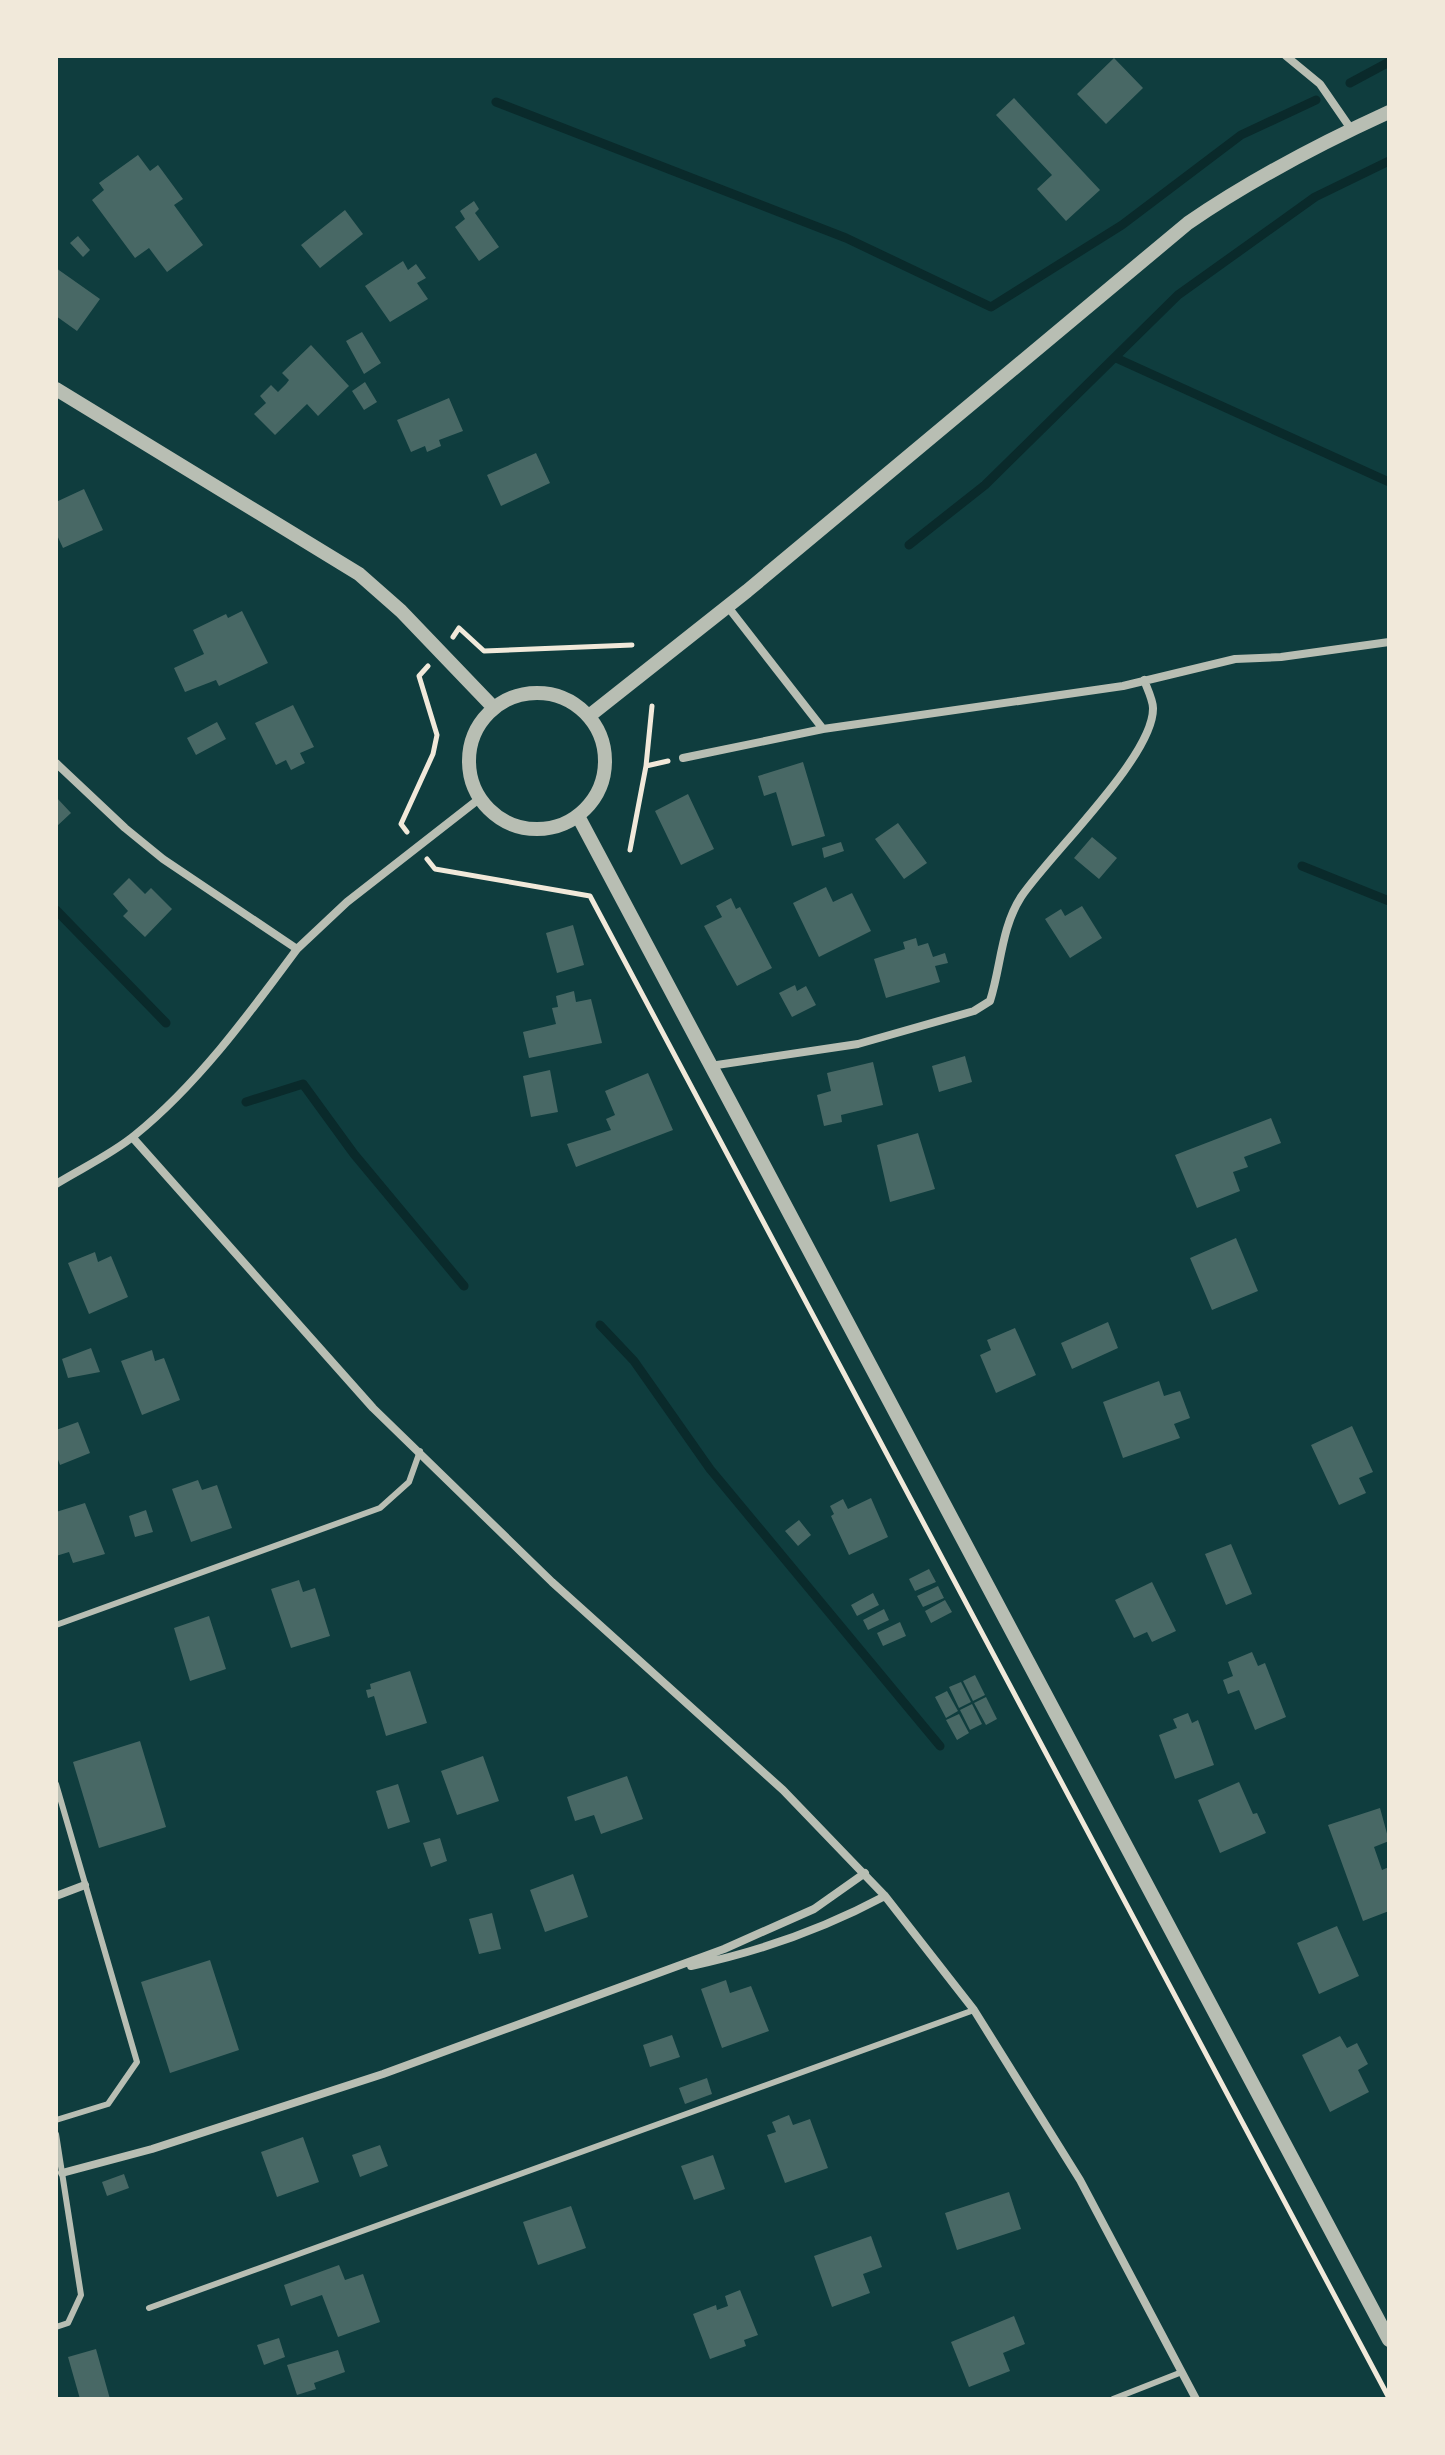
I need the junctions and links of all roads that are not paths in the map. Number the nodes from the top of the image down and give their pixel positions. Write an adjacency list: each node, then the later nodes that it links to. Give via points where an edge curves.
1 (1286, 56): 3 (street, via 1320,84)
2 (1389, 112): 3 (street)
3 (1351, 129): 5 (street, via 1230,194 1188,223)
4 (56, 389): 8 (street, via 359,574)
5 (728, 607): 9 (street); 10 (street)
6 (1389, 642): 7 (street, via 1235,659)
7 (1144, 680): 10 (street); 16 (street, via 1154,708 1147,735 1020,899 1000,948 990,1001 974,1011 858,1044)
8 (494, 708): 9 (street, via 532,693 572,702); 13 (street, via 471,741 468,761)
9 (589, 716): 14 (street, via 604,744 604,776 590,805)
10 (823, 729): 11 (street)
11 (683, 758)
12 (56, 763): 15 (street, via 163,859)
13 (479, 799): 14 (street, via 504,821 536,830 559,827); 15 (street, via 347,902)
14 (578, 816): 16 (street)
15 (297, 949): 17 (street, via 169,1105)
16 (710, 1066): 33 (street)
17 (133, 1138): 18 (street); 19 (street, via 373,1408)
18 (56, 1184)
19 (420, 1451): 20 (lane, via 409,1482 380,1508); 22 (street, via 552,1582 783,1790)
20 (56, 1625)
21 (56, 1784): 23 (lane)
22 (865, 1873): 25 (street); 26 (street, via 814,1909)
23 (85, 1885): 24 (street); 28 (lane, via 137,2062 108,2104)
24 (56, 1896)
25 (885, 1896): 26 (street, via 781,1941); 27 (street)
26 (661, 1972): 30 (street, via 383,2074)
27 (974, 2010): 31 (lane); 34 (street, via 1080,2180)
28 (56, 2120)
29 (56, 2134): 30 (lane)
30 (62, 2173): 32 (lane, via 81,2295 68,2323)
31 (149, 2308)
32 (56, 2327)
33 (1389, 2340)
34 (1182, 2372): 35 (lane); 36 (street)
35 (1113, 2399)
36 (1196, 2399)

